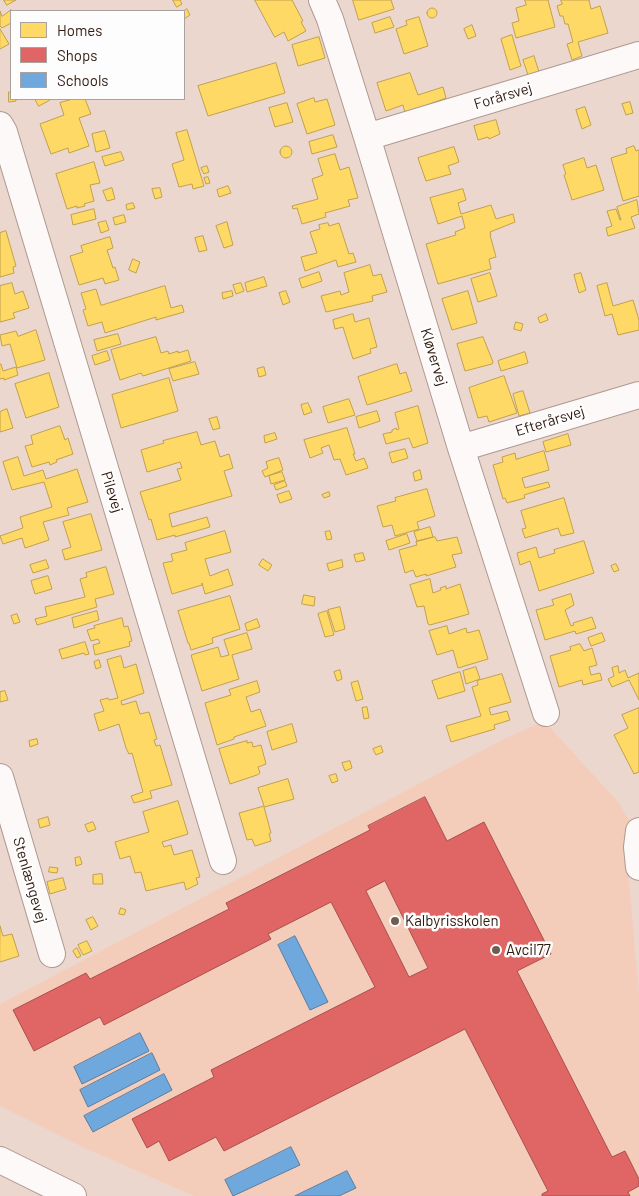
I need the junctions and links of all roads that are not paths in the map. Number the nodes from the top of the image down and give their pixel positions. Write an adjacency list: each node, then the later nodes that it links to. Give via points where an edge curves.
1 (322, 0): 4 (street, Kløvervej)
2 (639, 56): 4 (street, Forårsvej)
3 (0, 125): 10 (street, Pilevej)
4 (367, 137): 6 (street, Kløvervej)
5 (639, 395): 6 (street, Efterårsvej)
6 (461, 448): 7 (street, Kløvervej)
7 (546, 713)
8 (0, 777): 12 (street, Stenlængevej)
9 (639, 831): 11 (street)
10 (222, 860)
11 (639, 867)
12 (52, 954)
13 (0, 1160): 14 (street)
14 (74, 1196)

